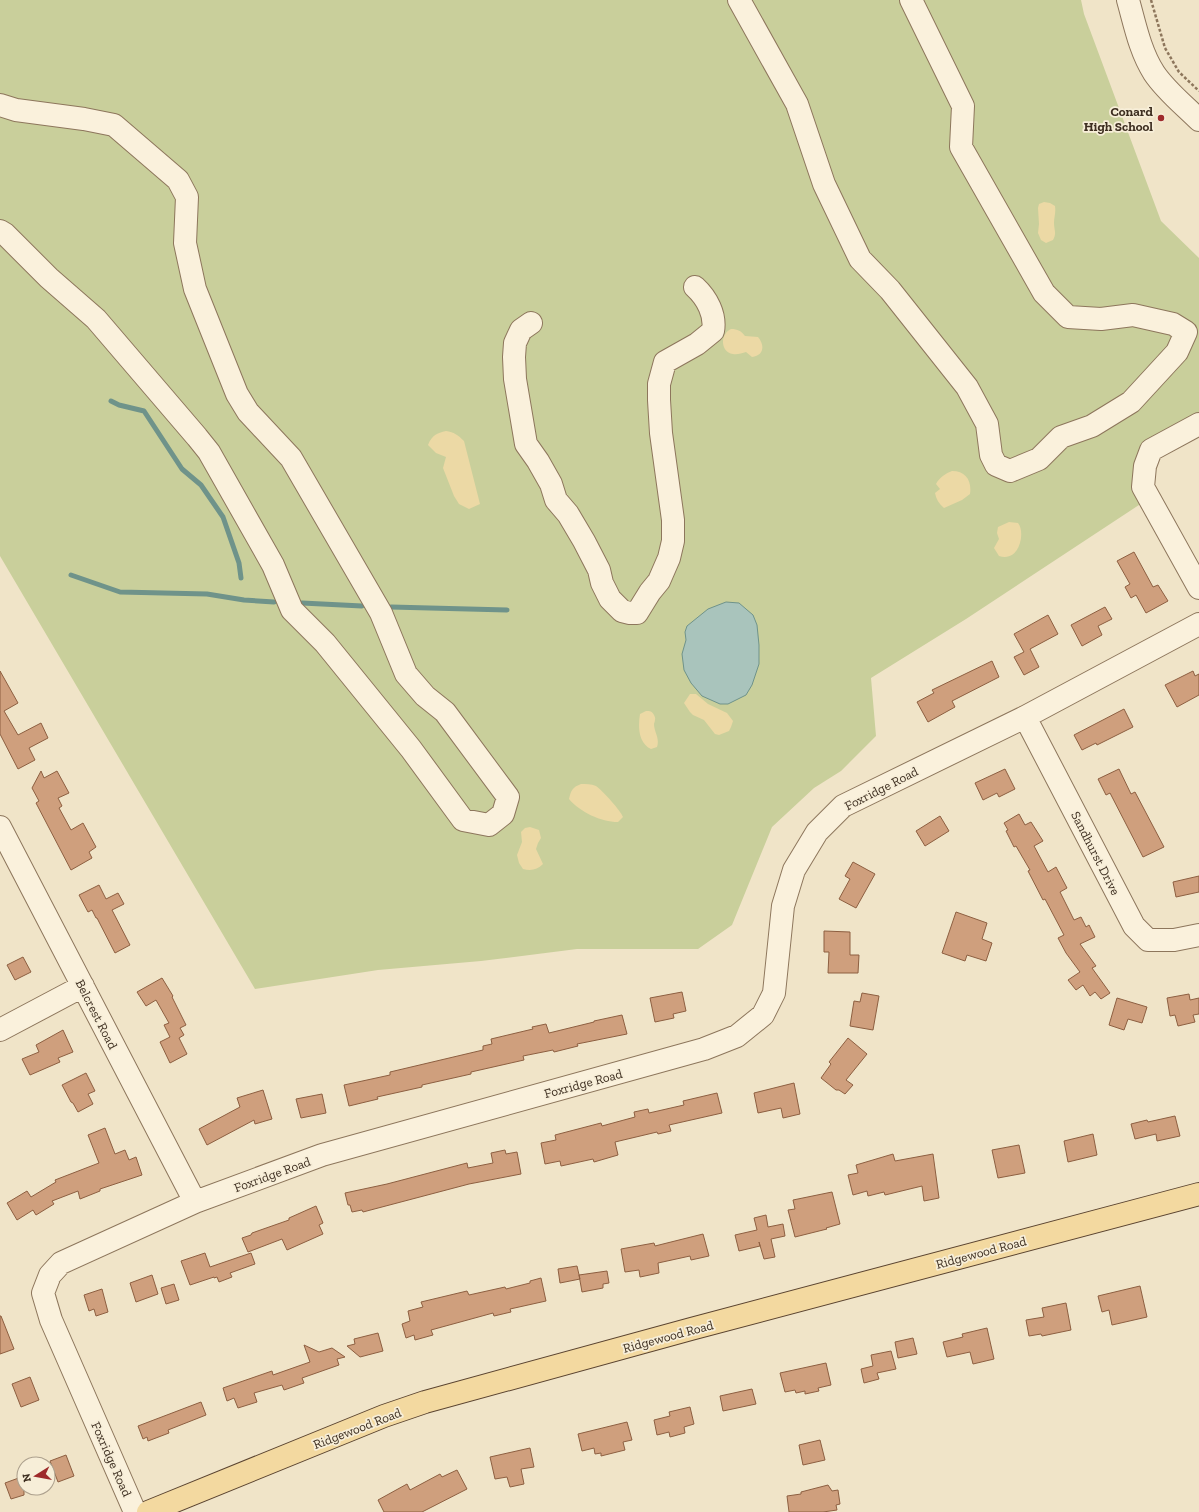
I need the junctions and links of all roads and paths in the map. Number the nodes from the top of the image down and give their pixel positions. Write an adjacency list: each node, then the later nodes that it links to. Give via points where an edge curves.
1 (739, 0): 2 (street, via 797,104 824,184 860,259 890,290 967,387 987,424 991,455 996,465 1010,470 1038,458 1061,437 1092,426 1132,402 1177,352 1186,332 1173,324 1133,315 1101,319 1068,317 1044,293 961,147 963,106)
2 (911, 0)
3 (1128, 0): 7 (street, via 1140,43 1154,73)
4 (1151, 0): 5 (path, via 1160,36 1170,58 1179,72)
5 (1199, 91)
6 (0, 105): 8 (street, via 16,110 114,125 178,180 187,197 185,243 195,289 237,394 248,412 291,458 380,613 406,674 425,696 445,712 508,797 503,814 489,825 463,820 411,749 325,643 292,610 273,565 197,437 96,319)
7 (1199, 120)
8 (0, 231)
9 (695, 287): 10 (street, via 710,308 714,331 697,344 664,362 659,384 660,424 673,520 673,541 659,581 637,613 622,610 610,599 584,541 568,514 556,500 551,484 526,444 515,379 514,357 515,343 521,330)
10 (531, 323)
11 (1199, 424): 12 (street, via 1151,450 1145,466 1143,487)
12 (1199, 588)
13 (1199, 624): 14 (street, Foxridge Road)
14 (1024, 717): 16 (street, Sandhurst Drive, via 1134,926 1148,940 1174,940); 20 (street, Foxridge Road, via 843,806 817,832 794,870 783,906 774,993 763,1015 737,1036 704,1049 322,1155)
15 (0, 827): 17 (street, Belcrest Road)
16 (1199, 935)
17 (83, 986): 18 (street); 20 (street, Belcrest Road)
18 (0, 1030)
19 (1199, 1194): 22 (main road, Ridgewood Road, via 425,1402 384,1416)
20 (195, 1202): 21 (street, Foxridge Road, via 62,1263 50,1275 43,1293 51,1320)
21 (135, 1512)
22 (148, 1512)

